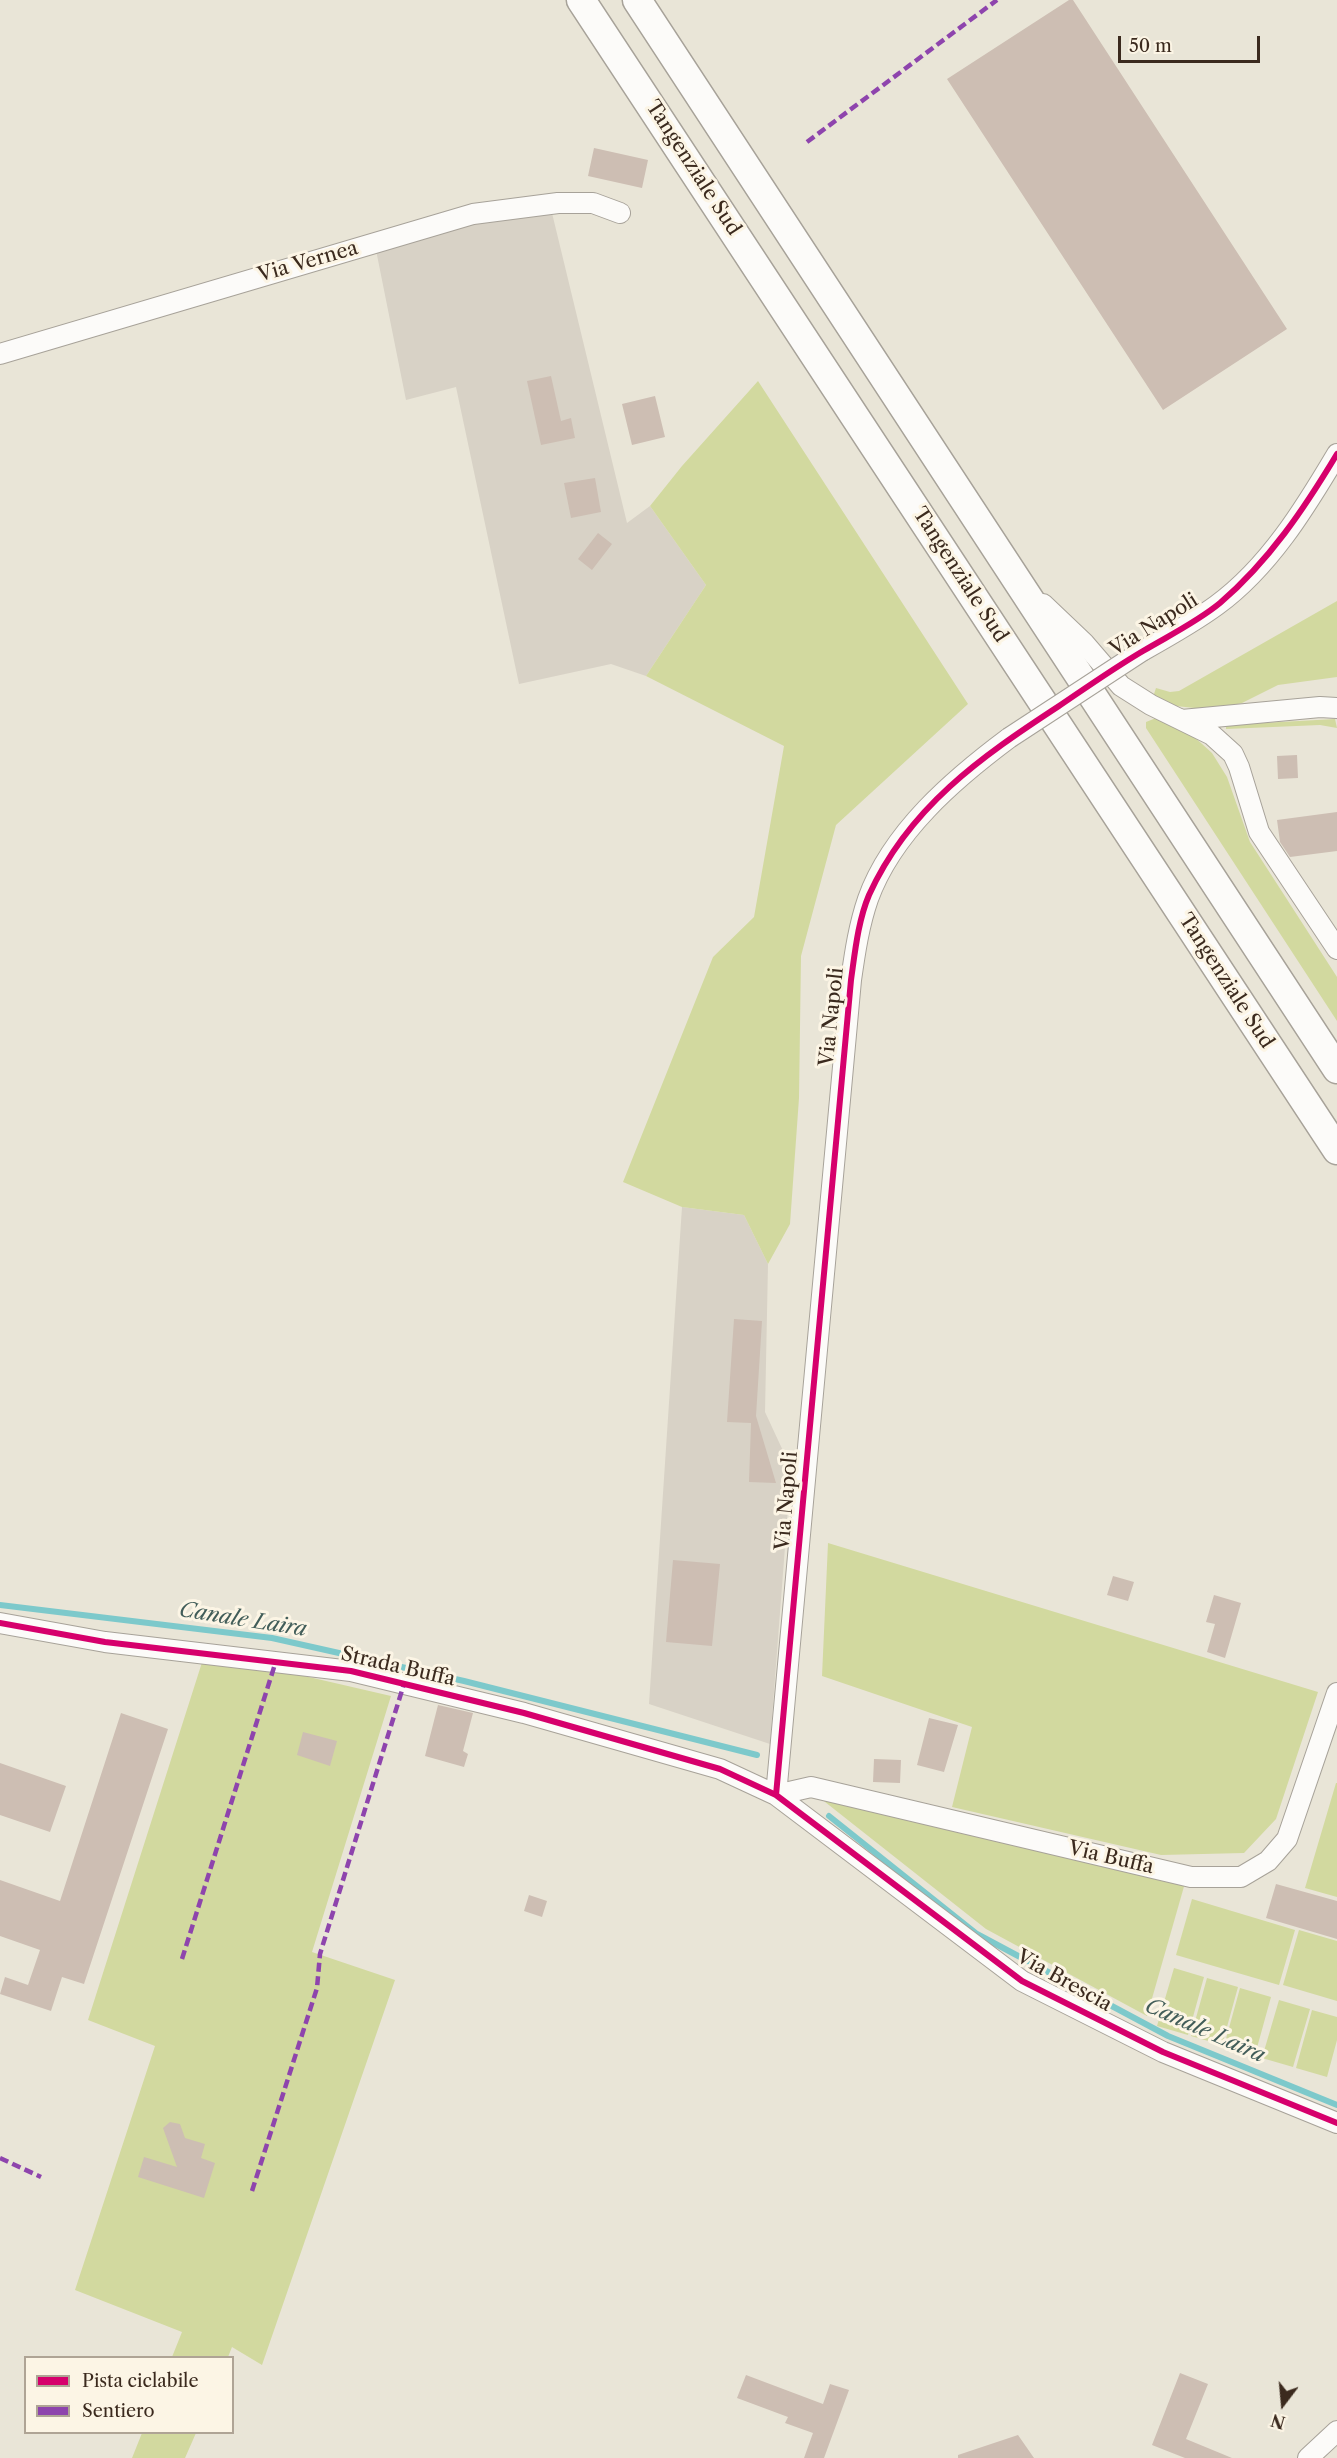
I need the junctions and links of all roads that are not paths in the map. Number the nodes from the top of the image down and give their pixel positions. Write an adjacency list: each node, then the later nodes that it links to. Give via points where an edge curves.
1 (582, 0): 11 (highway, Tangenziale Sud)
2 (637, 0): 6 (highway)
3 (620, 213): 4 (street, Via Vernea, via 593,203 558,203 473,214)
4 (0, 354)
5 (1337, 454): 14 (street, Via Napoli, bridge, via 1307,505 1263,562 1218,604 1009,738 939,794 886,864 868,897 851,980)
6 (1020, 583): 8 (street, via 1084,643 1121,686); 10 (highway)
7 (1337, 708): 8 (street)
8 (1182, 720): 9 (street, via 1212,735 1233,754 1259,832)
9 (1337, 949)
10 (1337, 1069)
11 (1337, 1150)
12 (0, 1623): 14 (street, Strada Buffa, via 105,1642 351,1671 524,1713 720,1769)
13 (1336, 1697): 14 (street, Via Buffa, via 1287,1839 1268,1861 1241,1877 1191,1877 811,1787)
14 (776, 1795): 15 (street, Via Brescia, via 1022,1981 1163,2052)
15 (1337, 2123)
16 (1337, 2431): 17 (street)
17 (1308, 2458)

